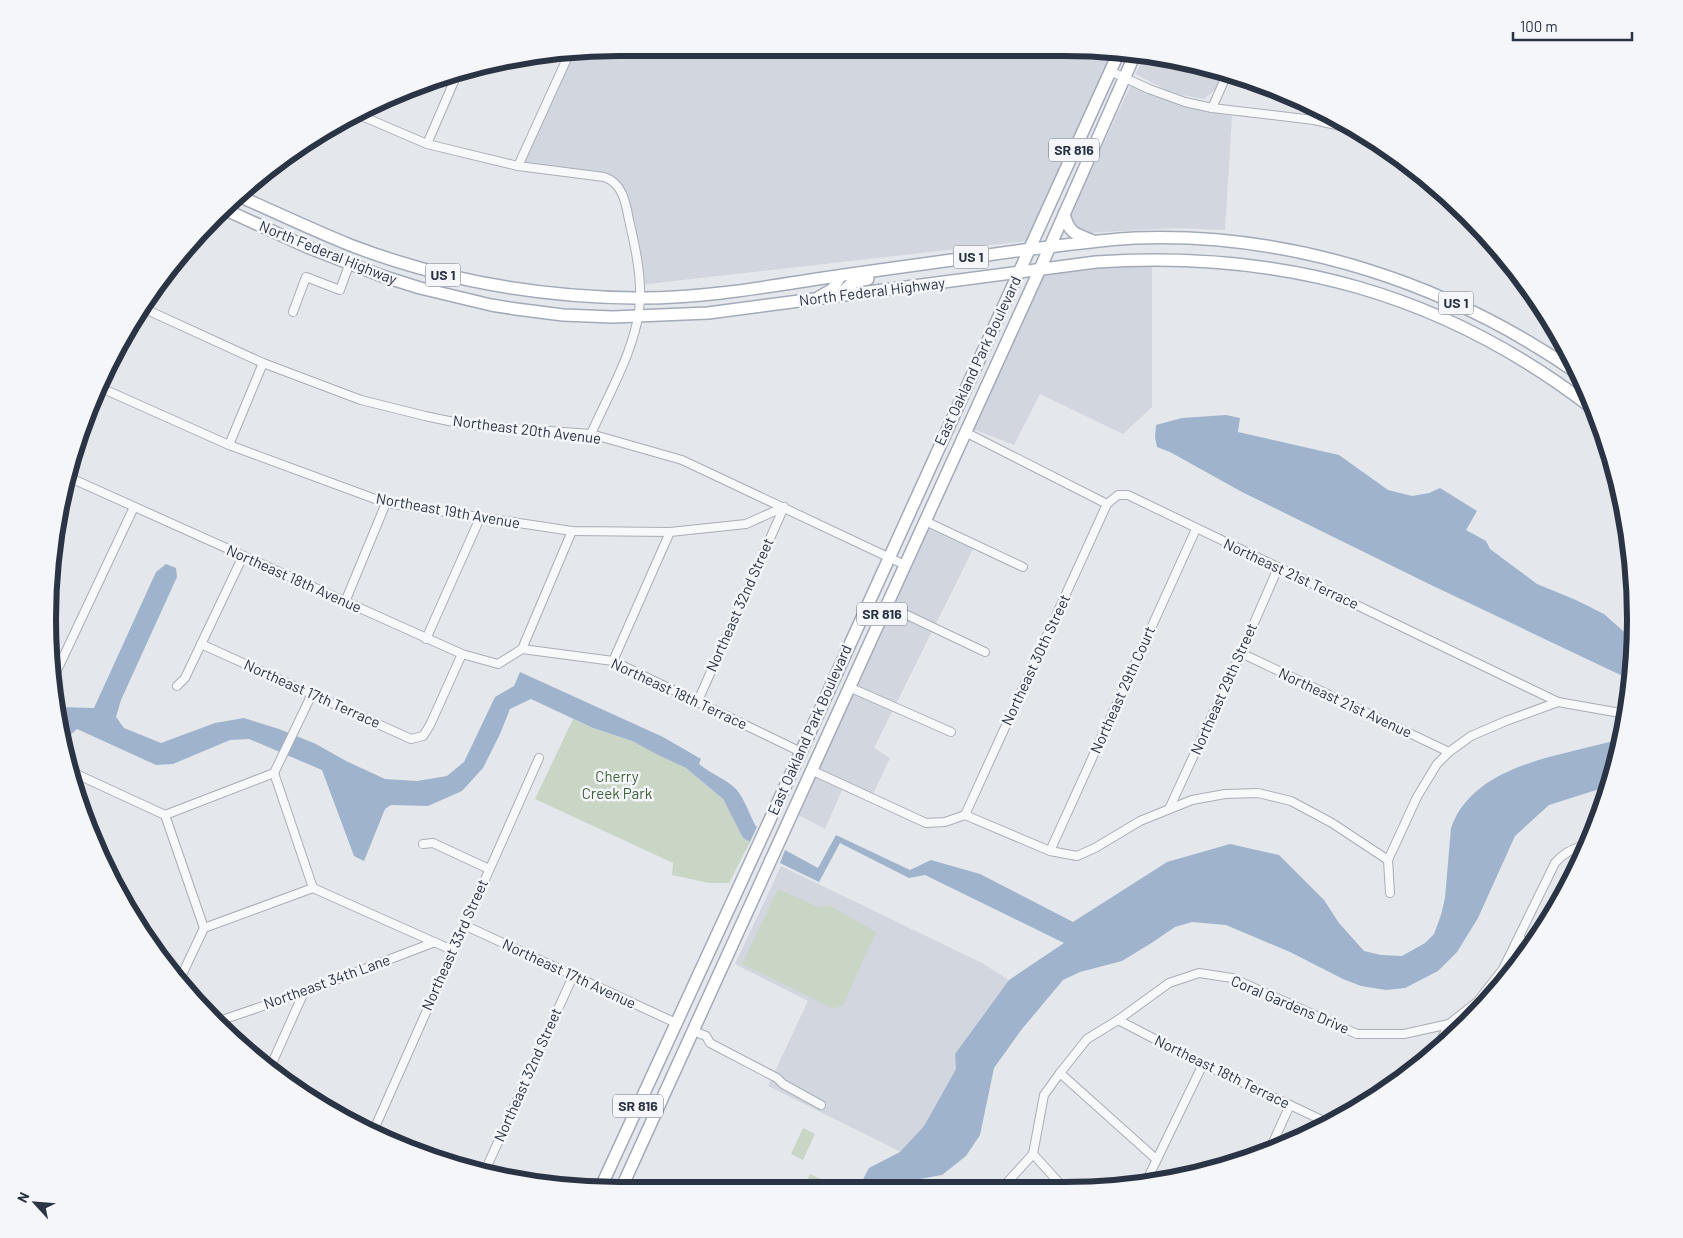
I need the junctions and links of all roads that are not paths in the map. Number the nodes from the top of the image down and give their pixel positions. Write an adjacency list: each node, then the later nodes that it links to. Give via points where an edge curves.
1 (567, 59): 14 (street)
2 (1116, 59): 4 (main road, East Oakland Park Boulevard / SR 816)
3 (1132, 60): 5 (main road, East Oakland Park Boulevard / SR 816)
4 (1110, 71): 5 (street); 20 (main road, East Oakland Park Boulevard / SR 816)
5 (1124, 78): 8 (street, via 1184,102); 17 (main road, East Oakland Park Boulevard / SR 816)
6 (1225, 80): 8 (street)
7 (454, 81): 13 (street)
8 (1212, 108): 11 (street)
9 (1315, 115): 11 (street)
10 (364, 117): 13 (street)
11 (1314, 120): 12 (street)
12 (1330, 124)
13 (427, 144): 14 (street)
14 (518, 166): 30 (street, via 614,181 628,214 636,249)
15 (245, 199): 22 (main road, North Federal Highway / US 1)
16 (231, 212): 23 (main road, North Federal Highway / US 1)
17 (1064, 214): 18 (main road, via 1074,233); 19 (main road, East Oakland Park Boulevard / SR 816)
18 (1094, 241): 19 (main road, North Federal Highway / US 1); 21 (main road, North Federal Highway / US 1, via 1196,238)
19 (1050, 246): 20 (main road, North Federal Highway / US 1); 26 (main road, East Oakland Park Boulevard / SR 816)
20 (1030, 250): 25 (main road, North Federal Highway / US 1); 27 (main road, East Oakland Park Boulevard / SR 816)
21 (1288, 250): 24 (main road, via 1271,253); 36 (main road, North Federal Highway / US 1, via 1364,268 1438,294 1502,325)
22 (381, 256): 23 (main road, via 368,264); 30 (main road, North Federal Highway / US 1, via 440,274 497,286 570,295)
23 (349, 265): 33 (street, via 340,290 306,277); 34 (main road, North Federal Highway / US 1, via 420,288 516,310)
24 (1260, 266): 26 (main road, North Federal Highway / US 1, via 1157,259 1096,262); 38 (main road, North Federal Highway / US 1, via 1346,283 1404,302 1476,333)
25 (891, 268): 28 (main road, North Federal Highway / US 1); 29 (main road, via 882,277 854,281)
26 (1040, 270): 27 (main road, North Federal Highway / US 1); 44 (main road, East Oakland Park Boulevard / SR 816)
27 (1018, 274): 29 (main road, North Federal Highway / US 1); 43 (main road, East Oakland Park Boulevard / SR 816)
28 (840, 276): 30 (main road, North Federal Highway / US 1, via 705,294); 31 (main road, via 833,289)
29 (840, 296): 31 (main road, North Federal Highway / US 1)
30 (640, 298): 34 (street)
31 (816, 299): 34 (main road, North Federal Highway / US 1, via 708,313)
32 (148, 311): 35 (street, Northeast 20th Avenue)
33 (293, 312)
34 (638, 316): 45 (street, via 626,355)
35 (263, 363): 45 (street, Northeast 20th Avenue, via 361,400 425,416 468,425); 46 (street)
36 (1563, 363): 37 (main road, North Federal Highway / US 1); 38 (main road, via 1554,368)
37 (1567, 366)
38 (1534, 367): 40 (main road, North Federal Highway / US 1)
39 (1572, 376): 40 (main road)
40 (1554, 380): 42 (main road, North Federal Highway / US 1)
41 (105, 390): 46 (street, Northeast 19th Avenue)
42 (1583, 401)
43 (958, 403): 44 (main road, via 967,413); 58 (main road, East Oakland Park Boulevard / SR 816)
44 (966, 428): 49 (street); 53 (main road, East Oakland Park Boulevard / SR 816)
45 (590, 434): 51 (street, Northeast 20th Avenue, via 682,460)
46 (229, 445): 48 (street, Northeast 19th Avenue)
47 (74, 479): 50 (street, Northeast 18th Avenue)
48 (386, 503): 52 (street, Northeast 19th Avenue); 62 (street)
49 (1107, 504): 54 (street, Northeast 21st Terrace, via 1118,495 1128,495); 87 (street, Northeast 30th Street)
50 (134, 507): 57 (street, Northeast 18th Avenue); 71 (street)
51 (784, 507): 56 (street, Northeast 19th Avenue, via 746,524); 58 (street, Northeast 20th Avenue); 75 (street, Northeast 32nd Street)
52 (480, 518): 55 (street, Northeast 19th Avenue); 64 (street)
53 (925, 521): 59 (main road, East Oakland Park Boulevard / SR 816); 60 (street)
54 (1196, 529): 61 (street, Northeast 21st Terrace); 92 (street, Northeast 29th Court)
55 (572, 531): 56 (street, Northeast 19th Avenue); 66 (street)
56 (670, 532): 70 (street)
57 (243, 556): 62 (street, Northeast 18th Avenue); 65 (street)
58 (888, 557): 59 (street, Northeast 20th Avenue); 79 (main road, East Oakland Park Boulevard / SR 816)
59 (905, 565): 63 (main road, East Oakland Park Boulevard / SR 816)
60 (1023, 567)
61 (1278, 568): 68 (street, Northeast 29th Street); 76 (street, Northeast 21st Terrace)
62 (344, 602): 64 (street, Northeast 18th Avenue)
63 (886, 605): 67 (street); 73 (main road, East Oakland Park Boulevard / SR 816)
64 (426, 639): 69 (street, Northeast 18th Avenue)
65 (201, 644): 72 (street, via 185,678); 74 (street, Northeast 17th Terrace)
66 (522, 649): 69 (street, Northeast 18th Avenue, via 498,664); 70 (street, Northeast 18th Terrace)
67 (985, 652)
68 (1241, 653): 80 (street, Northeast 21st Avenue); 85 (street, Northeast 29th Street)
69 (462, 654): 74 (street, Northeast 17th Terrace, via 423,736 411,739)
70 (613, 660): 75 (street, Northeast 18th Terrace)
71 (58, 668)
72 (176, 686)
73 (849, 687): 78 (street); 82 (main road, East Oakland Park Boulevard / SR 816)
74 (312, 694): 83 (street)
75 (697, 702): 79 (street, Northeast 18th Terrace)
76 (1558, 702): 77 (street, Northeast 21st Terrace); 80 (street, via 1471,736)
77 (1619, 713)
78 (951, 732)
79 (801, 752): 82 (main road, via 803,761); 88 (main road, East Oakland Park Boulevard / SR 816)
80 (1449, 752): 93 (street, via 1437,764 1417,797)
81 (539, 758): 94 (street, Northeast 33rd Street)
82 (811, 770): 87 (street, via 926,824); 89 (main road, East Oakland Park Boulevard / SR 816)
83 (274, 773): 86 (street); 95 (street)
84 (78, 775): 86 (street)
85 (1169, 809): 92 (street, via 1140,821 1077,856); 93 (street, via 1192,800 1225,794 1258,793 1291,801 1332,823)
86 (165, 815): 98 (street)
87 (965, 815): 92 (street)
88 (770, 818): 89 (main road, via 778,822); 108 (main road, East Oakland Park Boulevard / SR 816)
89 (782, 833): 114 (main road, East Oakland Park Boulevard / SR 816)
90 (424, 844): 94 (street, via 434,843)
91 (1578, 847): 99 (street, via 1561,855 1555,863)
92 (1050, 851)
93 (1388, 860): 96 (street)
94 (489, 869): 97 (street, Northeast 33rd Street)
95 (313, 888): 98 (street); 100 (street)
96 (1390, 893)
97 (464, 925): 102 (street, Northeast 33rd Street); 104 (street, Northeast 17th Avenue)
98 (204, 928): 103 (street)
99 (1520, 938): 101 (street); 105 (street)
100 (435, 942): 102 (street); 106 (street, Northeast 34th Lane)
101 (1524, 943)
102 (452, 950): 123 (street, Northeast 33rd Street)
103 (183, 974)
104 (573, 976): 112 (street, Northeast 17th Avenue); 127 (street, Northeast 32nd Street)
105 (1495, 980)
106 (304, 992): 109 (street, Northeast 34th Lane); 117 (street)
107 (1473, 1005): 113 (street)
108 (683, 1006): 112 (main road, East Oakland Park Boulevard / SR 816); 114 (main road)
109 (224, 1019)
110 (1118, 1020): 113 (street, Coral Gardens Drive, via 1169,983 1199,973 1232,978 1357,1034 1404,1034); 118 (street, Northeast 18th Terrace); 119 (street, Coral Gardens Drive, via 1087,1039)
111 (1459, 1020): 113 (street, Coral Gardens Drive)
112 (676, 1023): 116 (main road, via 682,1031); 129 (main road, East Oakland Park Boulevard / SR 816)
113 (1449, 1024): 115 (street)
114 (693, 1031): 116 (main road, East Oakland Park Boulevard / SR 816); 120 (street)
115 (1444, 1033)
116 (685, 1048): 130 (main road, East Oakland Park Boulevard / SR 816)
117 (272, 1062)
118 (1203, 1064): 121 (street, Northeast 18th Terrace); 126 (street)
119 (1060, 1073): 125 (street, Coral Gardens Drive, via 1044,1095); 126 (street)
120 (821, 1105)
121 (1290, 1105): 122 (street, Northeast 18th Terrace); 124 (street)
122 (1321, 1120)
123 (375, 1126)
124 (1273, 1141)
125 (1033, 1154): 131 (street); 132 (street)
126 (1156, 1159): 128 (street)
127 (487, 1166)
128 (1149, 1175)
129 (603, 1182)
130 (624, 1182)
131 (1008, 1182)
132 (1058, 1182)

